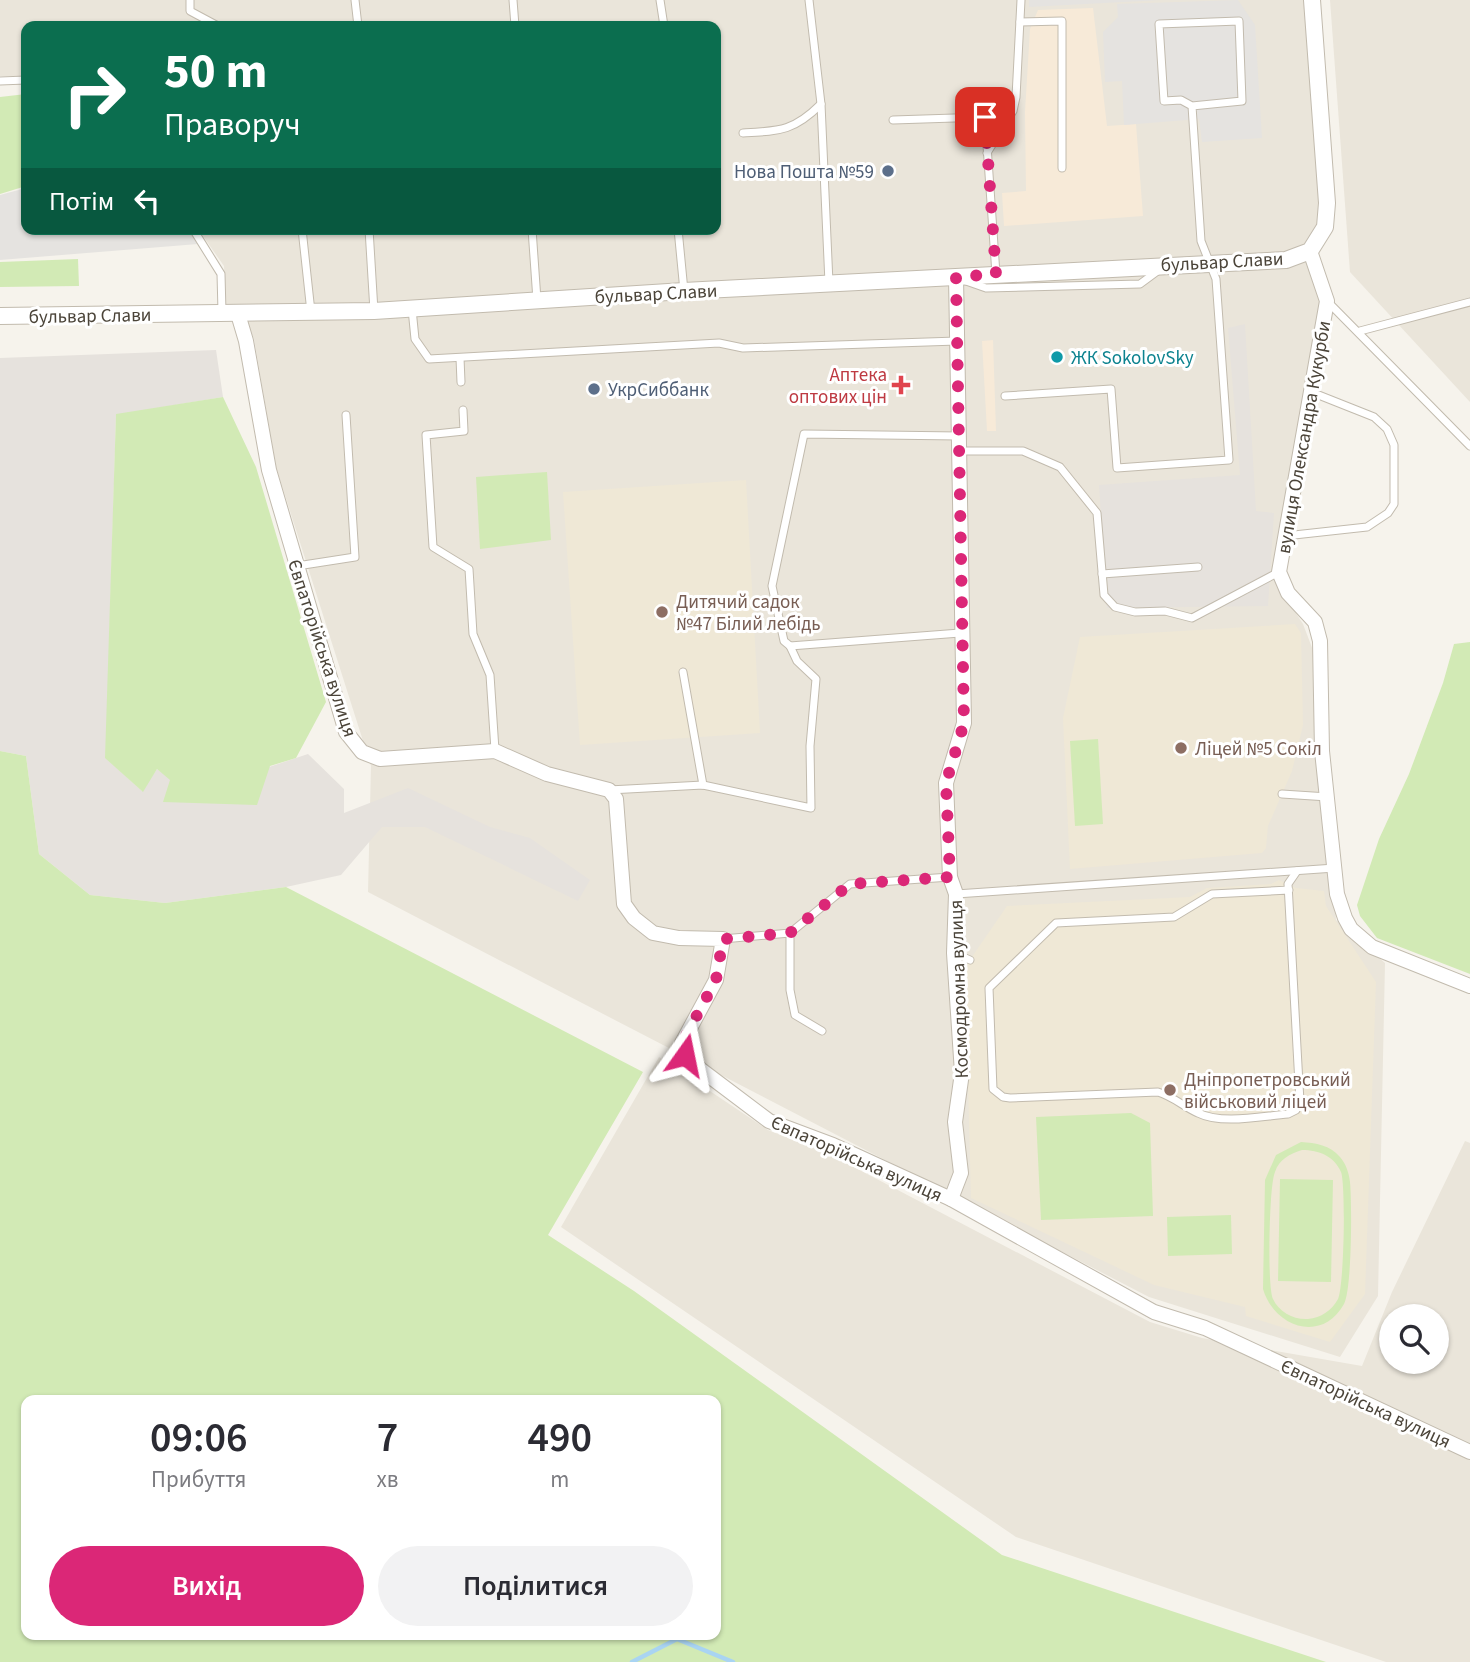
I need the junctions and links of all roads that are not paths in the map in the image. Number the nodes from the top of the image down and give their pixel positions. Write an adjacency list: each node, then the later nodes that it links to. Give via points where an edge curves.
1 (190, 0): 8 (lane, via 190,11)
2 (355, 0): 9 (lane)
3 (513, 0): 10 (lane)
4 (660, 0): 11 (lane)
5 (809, 0): 15 (lane)
6 (1021, 0): 12 (lane)
7 (1312, 0): 26 (street, via 1327,203 1325,227)
8 (209, 21)
9 (357, 21)
10 (515, 21)
11 (663, 21)
12 (1020, 22): 19 (lane, via 1014,104); 20 (lane, via 1062,21)
13 (21, 80): 14 (lane)
14 (0, 81)
15 (821, 104): 18 (lane, via 802,123 779,131); 31 (lane)
16 (1192, 106): 16 (lane, via 1242,101 1239,21 1159,23 1164,101 1181,100); 27 (lane, via 1201,241)
17 (893, 120): 19 (lane, via 985,117)
18 (743, 133)
19 (986, 155): 29 (lane)
20 (1062, 168)
21 (197, 235): 39 (lane, via 221,274)
22 (303, 235): 38 (lane)
23 (369, 235): 37 (lane)
24 (532, 235): 33 (lane)
25 (679, 235): 32 (lane)
26 (1310, 251): 27 (street, бульвар Слави, via 1286,260); 34 (street, вулиця Олександра Кукурби)
27 (1208, 263): 28 (street, бульвар Слави); 46 (lane, via 1216,279 1229,460 1117,468 1111,389)
28 (1167, 265): 29 (street, бульвар Слави); 30 (lane, via 1140,284 986,288)
29 (996, 274): 30 (street, бульвар Слави)
30 (956, 277): 31 (street, бульвар Слави); 42 (street, Космодромна вулиця)
31 (829, 283): 32 (street, бульвар Слави)
32 (684, 291): 33 (street, бульвар Слави)
33 (537, 300): 36 (street, бульвар Слави)
34 (1326, 301): 41 (lane); 45 (street, вулиця Олександра Кукурби)
35 (1470, 302): 41 (lane)
36 (412, 309): 37 (street, бульвар Слави); 43 (lane, via 415,338 429,359)
37 (374, 311): 38 (street, бульвар Слави)
38 (311, 313): 39 (street, бульвар Слави)
39 (230, 314): 40 (street, бульвар Слави); 52 (street, Євпаторійська вулиця, via 246,341 269,470)
40 (0, 316)
41 (1360, 331): 50 (lane)
42 (957, 341): 43 (lane, via 743,348 719,343); 49 (street, Космодромна вулиця)
43 (460, 358): 44 (lane)
44 (461, 382)
45 (1310, 392): 51 (street, вулиця Олександра Кукурби); 51 (lane, via 1374,417 1387,429 1394,446 1394,504 1367,527)
46 (1005, 396)
47 (463, 411): 59 (lane, via 464,431 426,435 432,547 469,569 473,634 490,676)
48 (346, 415): 52 (lane, via 355,557)
49 (960, 444): 55 (lane, via 1023,451 1060,467 1097,513); 56 (street, Космодромна вулиця); 57 (lane, via 804,433 772,586 784,641)
50 (1470, 446)
51 (1285, 536): 54 (street, вулиця Олександра Кукурби)
52 (297, 566): 59 (street, Євпаторійська вулиця, via 353,745 380,759)
53 (1198, 567): 55 (lane)
54 (1279, 572): 55 (lane, via 1192,618 1115,607 1104,595); 63 (street, вулиця Олександра Кукурби, via 1288,593 1315,622 1320,641 1322,751)
55 (1102, 574)
56 (960, 633): 57 (lane); 66 (street, Космодромна вулиця, via 964,723 946,783)
57 (790, 646): 60 (lane, via 797,661 816,678 811,808)
58 (683, 673): 60 (lane)
59 (495, 751): 61 (street, Євпаторійська вулиця, via 547,774)
60 (703, 785): 61 (lane)
61 (609, 790): 70 (street, via 616,799 624,904 634,918 653,933)
62 (1282, 794): 63 (lane)
63 (1329, 797): 64 (street, вулиця Олександра Кукурби)
64 (1335, 868): 65 (lane); 73 (street, вулиця Олександра Кукурби, via 1345,918 1360,938 1385,953)
65 (1297, 871): 67 (lane); 68 (lane)
66 (950, 877): 68 (street, Космодромна вулиця); 69 (lane, via 850,884)
67 (1289, 890): 67 (lane, via 1300,1102 1296,1110 1214,1118 1158,1092 1010,1098 993,1090 989,988 1056,923 1174,917 1212,894)
68 (956, 894): 71 (street, Космодромна вулиця)
69 (790, 933): 70 (lane); 74 (lane, via 790,990 796,1015)
70 (723, 939): 75 (street, Євпаторійська вулиця, via 716,980 682,1043 685,1055 769,1121)
71 (954, 953): 72 (lane); 75 (street, Космодромна вулиця, via 962,1073 955,1122 961,1173)
72 (970, 960)
73 (1470, 986)
74 (822, 1031)
75 (951, 1199): 76 (street, Євпаторійська вулиця, via 1154,1312 1205,1328)
76 (1470, 1452)

